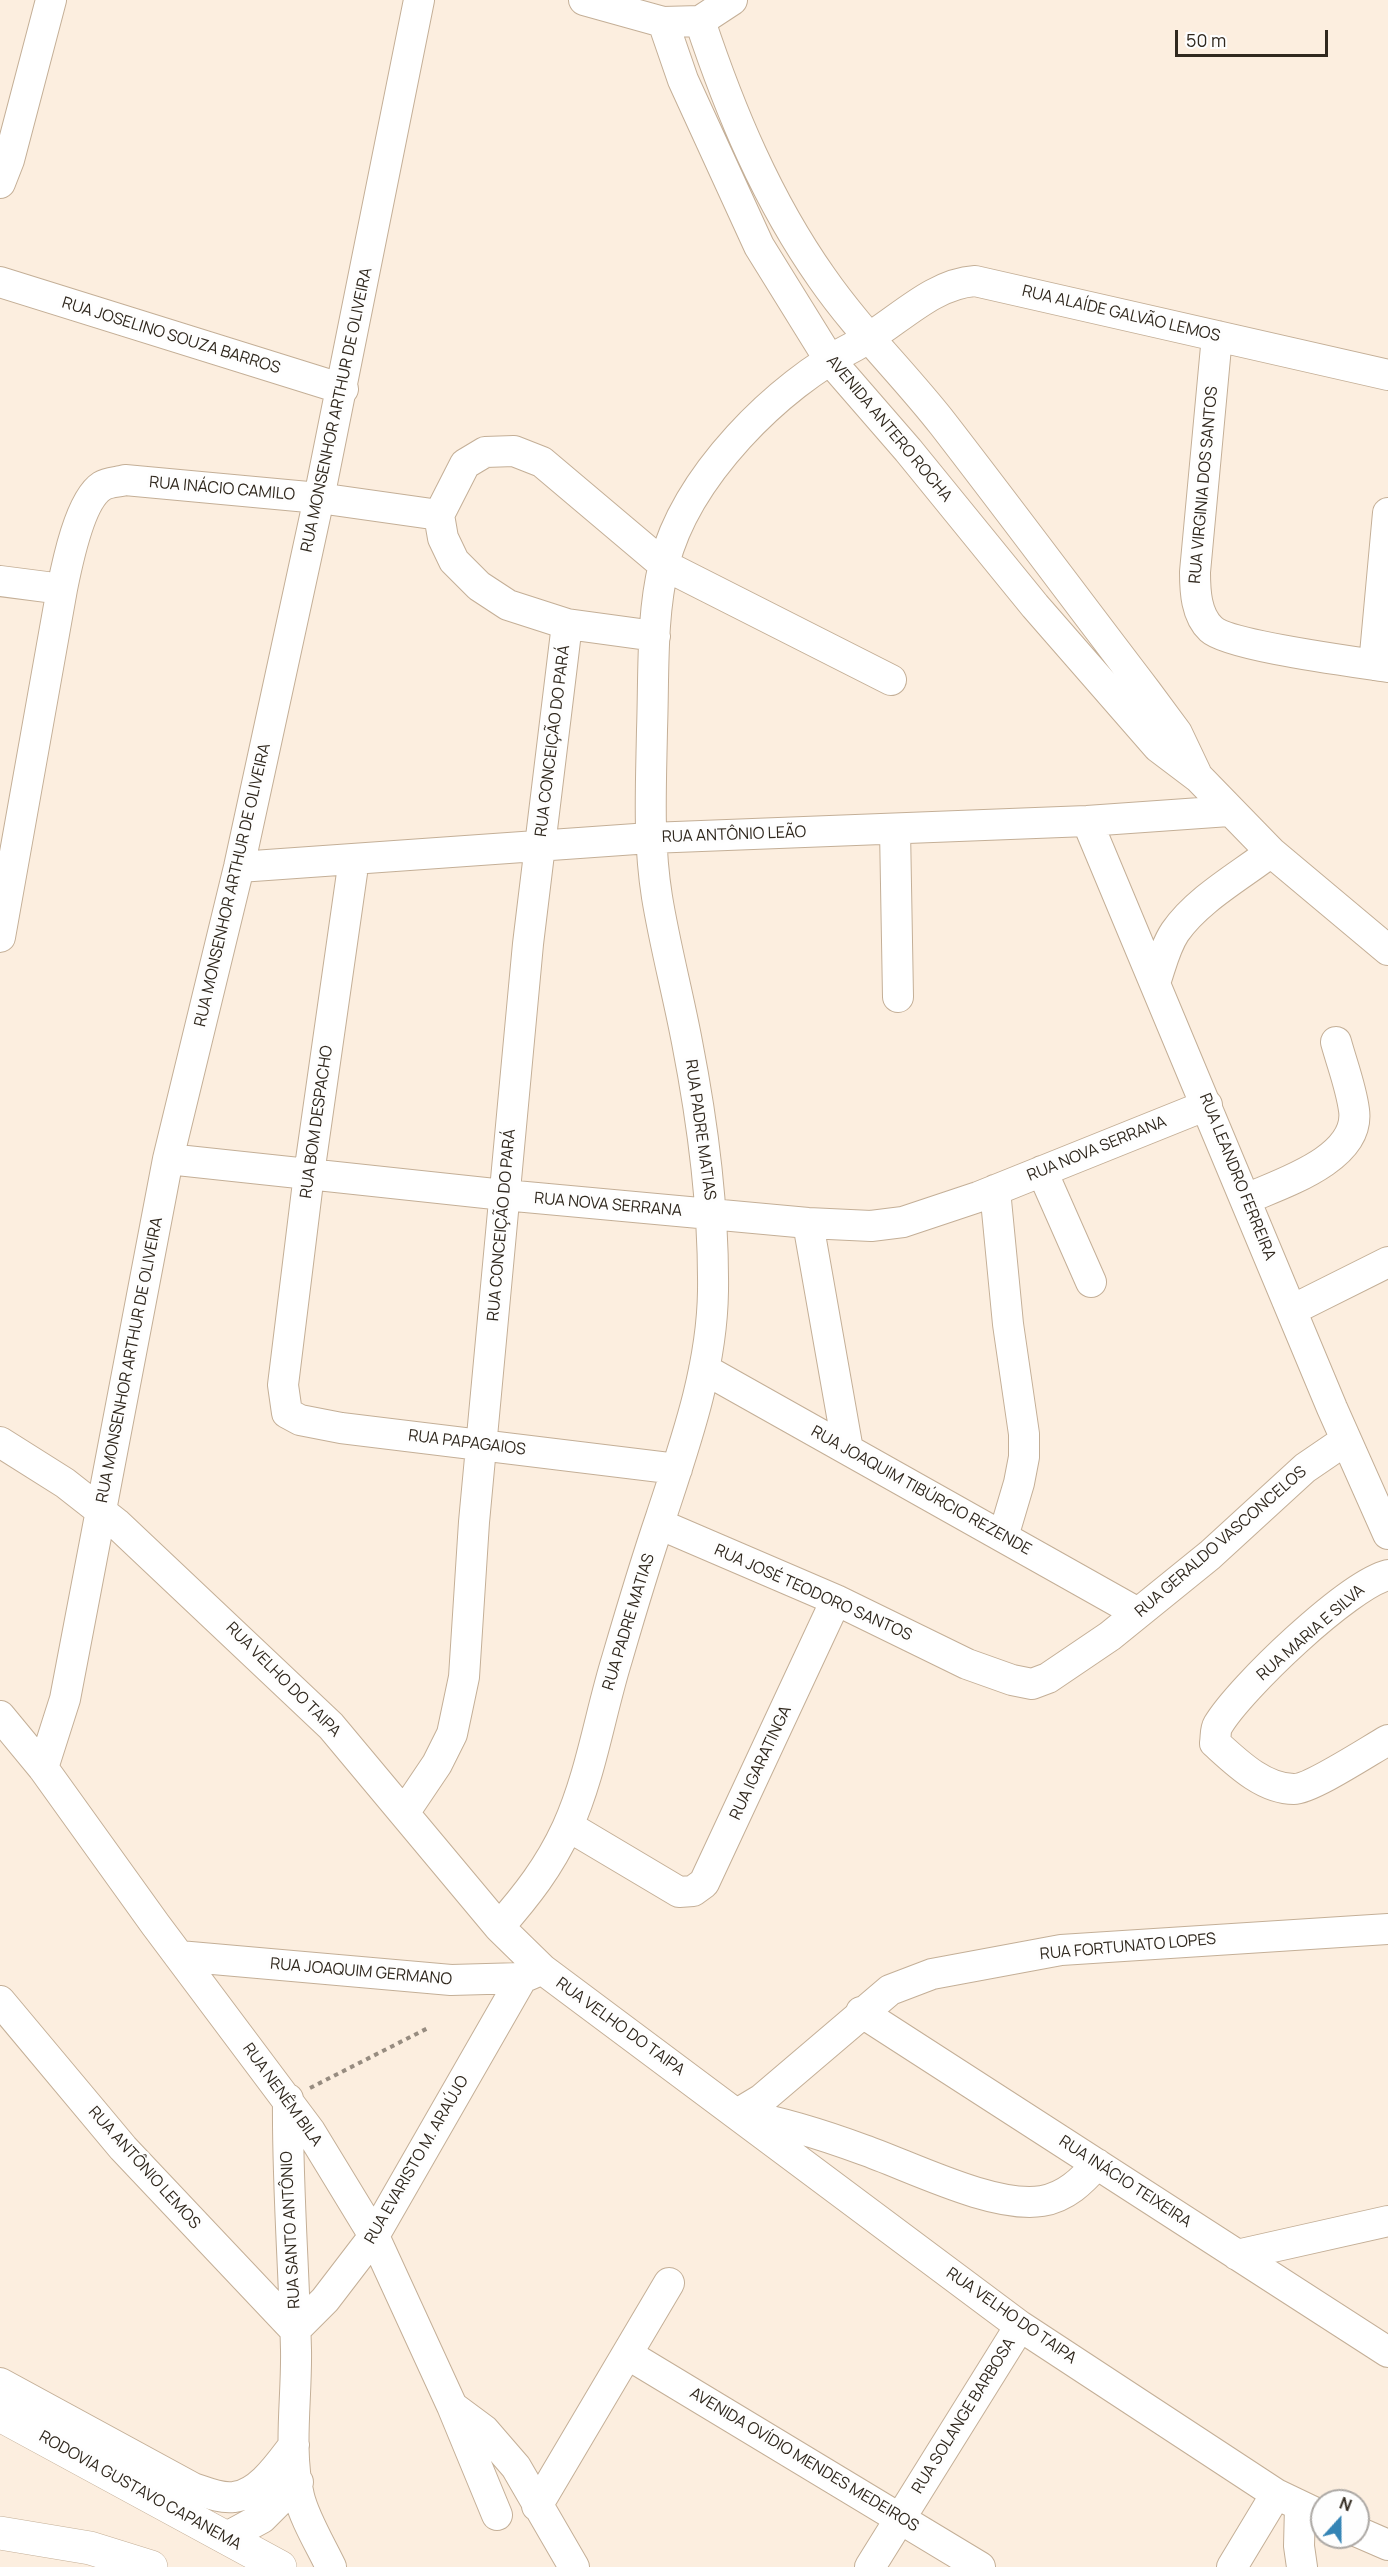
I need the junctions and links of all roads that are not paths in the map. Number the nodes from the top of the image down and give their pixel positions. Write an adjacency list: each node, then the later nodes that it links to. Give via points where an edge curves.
1 (51, 0): 7 (street)
2 (419, 0): 15 (street, RUA MONSENHOR ARTHUR DE OLIVEIRA)
3 (584, 0): 6 (street)
4 (732, 0): 5 (street)
5 (700, 21): 6 (street); 8 (street, AVENIDA ANTERO ROCHA, via 723,89 773,200)
6 (663, 22): 9 (street, AVENIDA ANTERO ROCHA, via 683,80)
7 (0, 183)
8 (792, 231): 9 (street); 12 (street, AVENIDA ANTERO ROCHA, via 821,278)
9 (759, 246): 13 (street, AVENIDA ANTERO ROCHA)
10 (0, 282): 15 (street, RUA JOSELINO SOUZA BARROS)
11 (1217, 336): 12 (street, RUA ALAÍDE GALVÃO LEMOS, via 975,280 952,282); 14 (street, RUA ALAÍDE GALVÃO LEMOS); 26 (street, RUA VIRGINIA DOS SANTOS, via 1194,594 1211,630 1243,643)
12 (868, 339): 13 (street, RUA ALAÍDE GALVÃO LEMOS); 16 (street, AVENIDA ANTERO ROCHA)
13 (829, 359): 17 (street, AVENIDA ANTERO ROCHA); 21 (street, RUA PADRE MATIAS, via 761,412 695,492 674,532)
14 (1388, 375)
15 (343, 389): 18 (street, RUA MONSENHOR ARTHUR DE OLIVEIRA)
16 (944, 426): 17 (street); 28 (street, AVENIDA ANTERO ROCHA, via 1177,733)
17 (908, 450): 28 (street, AVENIDA ANTERO ROCHA, via 1035,606 1158,747)
18 (320, 498): 20 (street, RUA INÁCIO CAMILO); 23 (street, RUA INÁCIO CAMILO, via 125,480 102,486 73,538); 36 (street, RUA MONSENHOR ARTHUR DE OLIVEIRA)
19 (1388, 513): 26 (street)
20 (439, 515): 21 (street, via 465,464 485,452 514,451 542,462); 24 (street, via 443,538 454,561 479,586 508,605)
21 (664, 565): 25 (street, RUA PADRE MATIAS); 27 (street)
22 (0, 581): 23 (street)
23 (62, 589): 37 (street)
24 (567, 624): 25 (street); 33 (street, RUA CONCEIÇÃO DO PARÁ)
25 (655, 636): 32 (street, RUA PADRE MATIAS)
26 (1381, 666)
27 (891, 680)
28 (1199, 778): 29 (street, AVENIDA ANTERO ROCHA)
29 (1229, 811): 30 (street, RUA ANTÔNIO LEÃO); 34 (street, AVENIDA ANTERO ROCHA)
30 (1087, 821): 31 (street, RUA ANTÔNIO LEÃO); 39 (street, RUA LEANDRO FERREIRA)
31 (895, 829): 32 (street, RUA ANTÔNIO LEÃO); 40 (street)
32 (650, 838): 33 (street, RUA ANTÔNIO LEÃO); 49 (street, RUA PADRE MATIAS, via 657,897 697,1103)
33 (540, 846): 35 (street, RUA ANTÔNIO LEÃO); 47 (street, RUA CONCEIÇÃO DO PARÁ)
34 (1271, 852): 38 (street, AVENIDA ANTERO ROCHA); 39 (street, via 1200,906 1176,931)
35 (354, 860): 36 (street, RUA ANTÔNIO LEÃO); 45 (street, RUA BOM DESPACHO)
36 (239, 867): 43 (street, RUA MONSENHOR ARTHUR DE OLIVEIRA)
37 (0, 938)
38 (1388, 950)
39 (1155, 983): 42 (street, RUA LEANDRO FERREIRA)
40 (898, 997)
41 (1336, 1042): 48 (street, via 1354,1112 1351,1134 1314,1170)
42 (1207, 1105): 44 (street, RUA NOVA SERRANA); 48 (street, RUA LEANDRO FERREIRA)
43 (168, 1159): 45 (street, RUA NOVA SERRANA); 61 (street, RUA MONSENHOR ARTHUR DE OLIVEIRA)
44 (1042, 1171): 46 (street, RUA NOVA SERRANA); 52 (street)
45 (309, 1174): 47 (street, RUA NOVA SERRANA); 55 (street, RUA BOM DESPACHO)
46 (995, 1190): 50 (street, RUA NOVA SERRANA, via 903,1222 871,1226); 64 (street, via 1024,1434 1019,1483)
47 (504, 1195): 49 (street, RUA NOVA SERRANA); 58 (street, RUA CONCEIÇÃO DO PARÁ)
48 (1246, 1199): 53 (street, RUA LEANDRO FERREIRA)
49 (711, 1214): 50 (street, RUA NOVA SERRANA); 54 (street, RUA PADRE MATIAS, via 713,1295)
50 (808, 1223): 59 (street)
51 (1388, 1262): 53 (street)
52 (1091, 1281)
53 (1292, 1310): 56 (street, RUA LEANDRO FERREIRA)
54 (704, 1369): 59 (street, RUA JOAQUIM TIBÚRCIO REZENDE); 60 (street, RUA PADRE MATIAS)
55 (283, 1385): 58 (street, RUA PAPAGAIOS, via 287,1413 300,1420)
56 (1346, 1440): 63 (street, RUA LEANDRO FERREIRA); 67 (street, RUA GERALDO VASCONCELOS, via 1305,1468 1210,1555)
57 (0, 1442): 61 (street, RUA VELHO DO TAIPA)
58 (481, 1445): 60 (street, RUA PAPAGAIOS); 72 (street, RUA CONCEIÇÃO DO PARÁ, via 464,1677 452,1734)
59 (848, 1450): 64 (street, RUA JOAQUIM TIBÚRCIO REZENDE)
60 (677, 1469): 62 (street, RUA PADRE MATIAS)
61 (101, 1511): 71 (street, RUA MONSENHOR ARTHUR DE OLIVEIRA, via 65,1699); 72 (street, RUA VELHO DO TAIPA, via 331,1726)
62 (659, 1524): 66 (street, RUA JOSÉ TEODORO SANTOS); 73 (street, RUA PADRE MATIAS)
63 (1388, 1534)
64 (1003, 1537): 67 (street, RUA JOAQUIM TIBÚRCIO REZENDE)
65 (1388, 1575): 70 (street, RUA MARIA E SILVA, via 1355,1590 1262,1672 1216,1727 1215,1743 1265,1783 1295,1790)
66 (836, 1600): 68 (street, RUA JOSÉ TEODORO SANTOS); 73 (street, RUA IGARATINGA, via 704,1883 693,1891 679,1892)
67 (1138, 1613): 68 (street, RUA GERALDO VASCONCELOS, via 1073,1662 1032,1684)
68 (967, 1664)
69 (0, 1716): 71 (street, RUA NENÊM BILA)
70 (1388, 1740)
71 (43, 1768): 76 (street, RUA NENÊM BILA)
72 (404, 1813): 74 (street, RUA VELHO DO TAIPA)
73 (568, 1826): 74 (street, RUA PADRE MATIAS, via 536,1885)
74 (499, 1927): 77 (street, RUA VELHO DO TAIPA)
75 (1388, 1929): 79 (street, RUA FORTUNATO LOPES, via 1061,1950 932,1974 890,1990)
76 (179, 1956): 77 (street, RUA JOAQUIM GERMANO, via 451,1980); 82 (street, RUA NENÊM BILA)
77 (532, 1973): 83 (street, RUA VELHO DO TAIPA); 86 (street, RUA EVARISTO M. ARAÚJO)
78 (0, 2001): 81 (street, RUA ANTÔNIO LEMOS)
79 (861, 2012): 83 (street, RUA FORTUNATO LOPES, via 762,2099); 84 (street, RUA INÁCIO TEIXEIRA)
80 (0, 2022): 81 (street)
81 (30, 2037): 90 (street, RUA ANTÔNIO LEMOS, via 123,2148)
82 (288, 2099): 86 (street, RUA NENÊM BILA); 90 (street, RUA SANTO ANTÔNIO)
83 (737, 2114): 84 (street, via 783,2123 949,2184 1006,2199 1042,2201 1078,2186); 89 (street, RUA VELHO DO TAIPA)
84 (1097, 2164): 87 (street, RUA INÁCIO TEIXEIRA)
85 (1388, 2221): 87 (street)
86 (374, 2236): 90 (street, RUA EVARISTO M. ARAÚJO, via 325,2300); 94 (street, RUA NENÊM BILA)
87 (1237, 2255): 91 (street, RUA INÁCIO TEIXEIRA)
88 (669, 2283): 92 (street)
89 (1020, 2326): 99 (street, RUA VELHO DO TAIPA); 101 (street, RUA SOLANGE BARBOSA)
90 (295, 2330): 96 (street, RUA SANTO ANTÔNIO)
91 (1388, 2352)
92 (627, 2354): 98 (street); 101 (street, AVENIDA OVÍDIO MENDES MEDEIROS)
93 (0, 2383): 96 (street, via 193,2488 214,2495 235,2497 252,2490)
94 (452, 2406): 98 (street, via 484,2430 516,2467); 100 (street, RUA NENÊM BILA)
95 (0, 2415): 104 (main road, RODOVIA GUSTAVO CAPANEMA)
96 (294, 2445): 97 (street, RUA SANTO ANTÔNIO)
97 (298, 2482): 104 (street, via 262,2518); 108 (street, RUA SANTO ANTÔNIO, via 299,2497)
98 (537, 2506): 109 (street)
99 (1299, 2506): 112 (street); 113 (street)
100 (497, 2515)
101 (901, 2518): 110 (street, RUA SOLANGE BARBOSA); 111 (street, AVENIDA OVÍDIO MENDES MEDEIROS)
102 (0, 2533): 106 (main road, via 90,2548)
103 (1370, 2537): 105 (street)
104 (225, 2538): 107 (main road, RODOVIA GUSTAVO CAPANEMA)
105 (1388, 2545)
106 (151, 2567)
107 (280, 2567)
108 (331, 2567)
109 (574, 2567)
110 (870, 2567)
111 (980, 2567)
112 (1232, 2567)
113 (1302, 2567)

